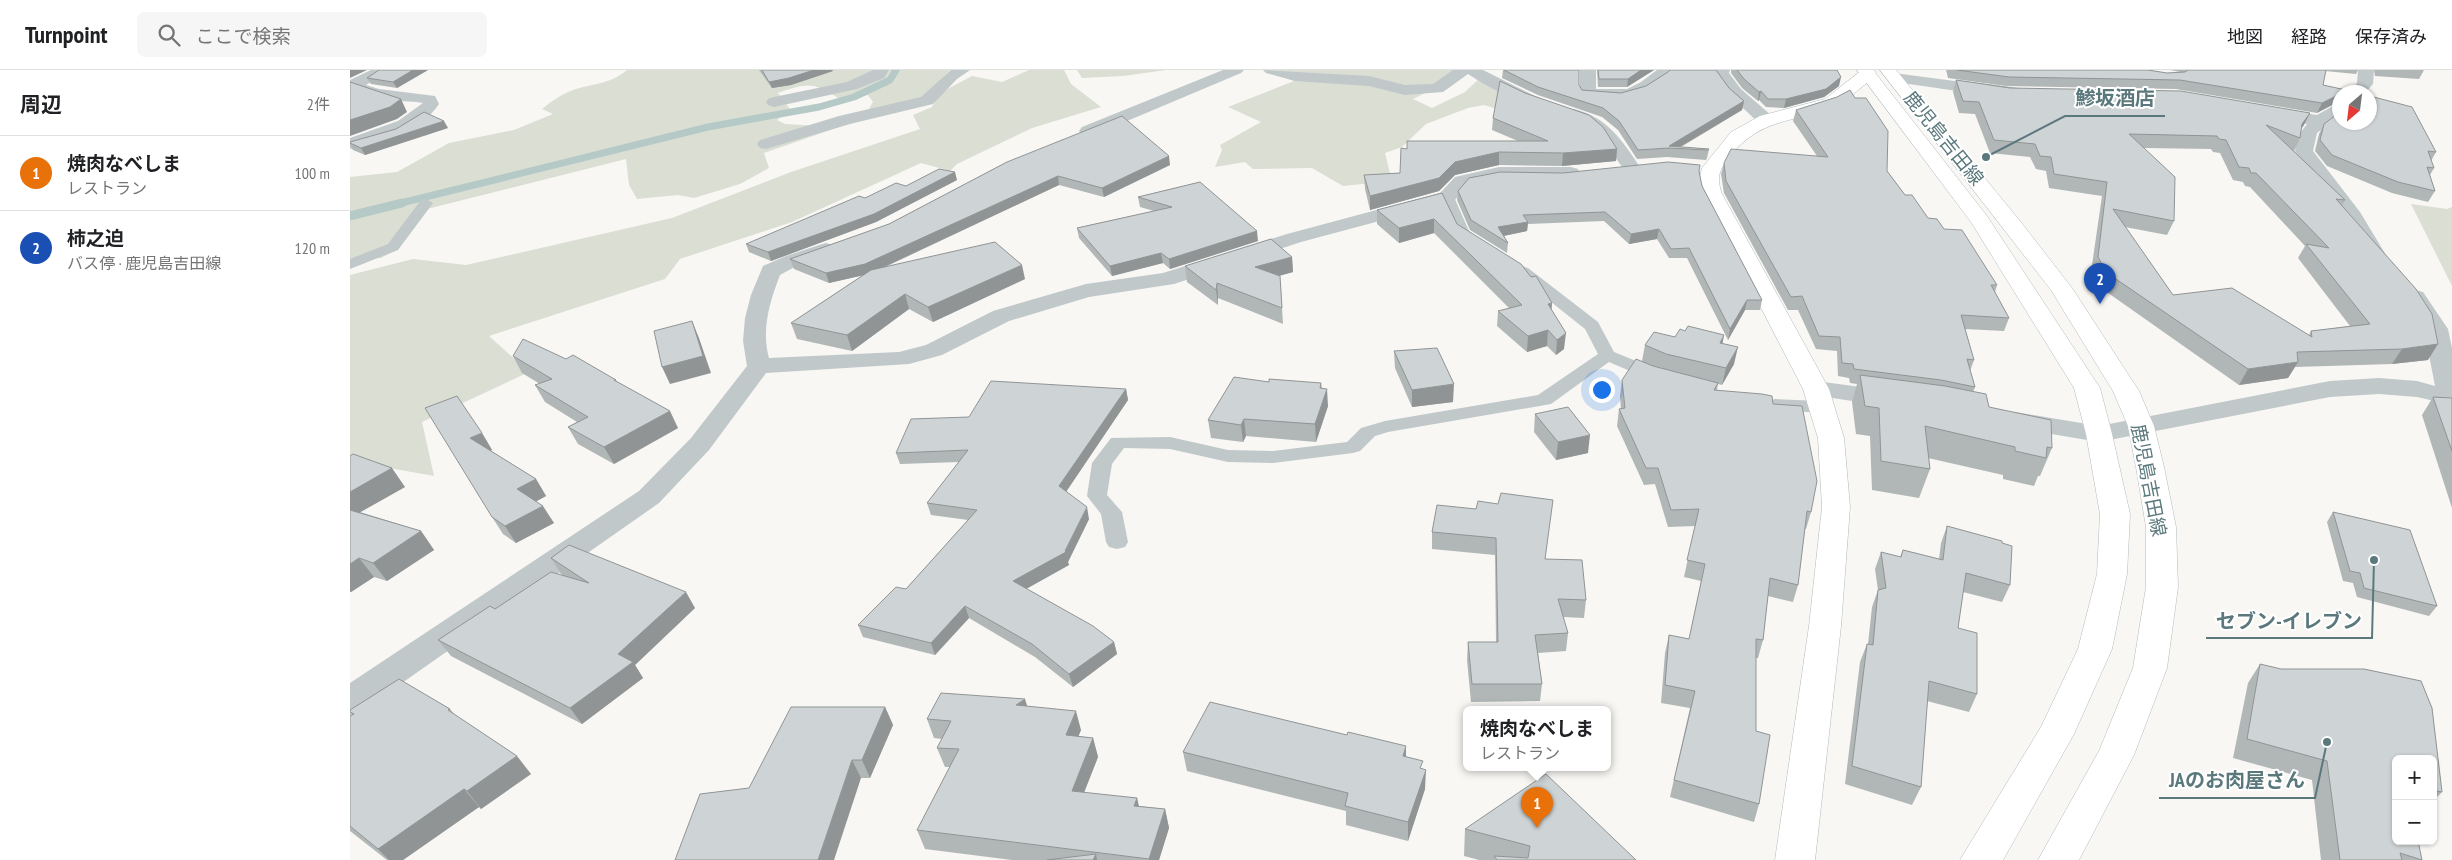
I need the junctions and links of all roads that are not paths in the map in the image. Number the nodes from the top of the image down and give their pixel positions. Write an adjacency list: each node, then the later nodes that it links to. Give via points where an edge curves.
1 (383, 70): 22 (street, via 355,84 360,90 417,96 429,99 431,104 422,115 402,125)
2 (881, 70): 16 (street, via 879,75 851,86)
3 (962, 70): 23 (street, via 951,76 927,101 845,120)
4 (1236, 70): 21 (street)
5 (1271, 70): 6 (street, via 1295,76 1369,81 1406,90 1437,89)
6 (1463, 70)
7 (1473, 70): 26 (street, via 1488,80 1595,122 1640,166 1562,174 1499,174 1462,181)
8 (1588, 70): 9 (street, via 1588,94 1618,95 1647,88)
9 (1666, 70)
10 (1705, 70): 12 (street)
11 (2366, 70): 14 (street)
12 (1722, 72): 19 (street, via 1735,92)
13 (1879, 73): 15 (street); 19 (main road, via 1831,102); 40 (main road, 鹿児島吉田線, via 2013,224 2062,288 2126,391); 41 (main road, 鹿児島吉田線, via 1985,228 2087,388)
14 (2364, 85)
15 (2006, 93)
16 (774, 102)
17 (2257, 111): 20 (street)
18 (2332, 112): 20 (street)
19 (1766, 120): 25 (main road, via 1738,136)
20 (2321, 120): 35 (street, via 2306,134 2304,151 2353,216 2374,253 2417,299 2436,329)
21 (1075, 136)
22 (350, 144)
23 (766, 144)
24 (1684, 166): 25 (street)
25 (1711, 168): 36 (main road, via 1708,180 1712,194)
26 (1447, 197): 29 (lane, via 1464,234); 33 (street, via 1294,238 1166,279 1086,291 1001,316 934,350 900,359)
27 (426, 204): 30 (lane, via 393,247)
28 (840, 244): 33 (street, via 772,270 757,304 754,350)
29 (1489, 251)
30 (350, 264)
31 (1512, 265): 32 (lane, via 1592,326)
32 (1607, 355): 34 (lane); 42 (lane, via 1544,400 1385,427 1368,432 1353,447 1273,457 1228,456 1170,443 1118,442 1102,463 1097,496 1111,512)
33 (759, 366): 43 (street, via 700,444 649,497)
34 (1676, 381)
35 (2450, 396): 40 (street, via 2417,388 2330,389)
36 (1818, 398): 37 (lane); 38 (street); 44 (main road, via 1831,438 1836,507 1825,626)
37 (1760, 402)
38 (1917, 402)
39 (1989, 415): 41 (street)
40 (2141, 426): 41 (street); 46 (main road, 鹿児島吉田線, via 2161,528 2162,587 2150,668 2116,756)
41 (2099, 434): 45 (main road, 鹿児島吉田線, via 2115,514 2112,574 2095,649 2056,734)
42 (1117, 542)
43 (350, 701)
44 (1795, 860)
45 (1980, 860)
46 (2058, 860)

